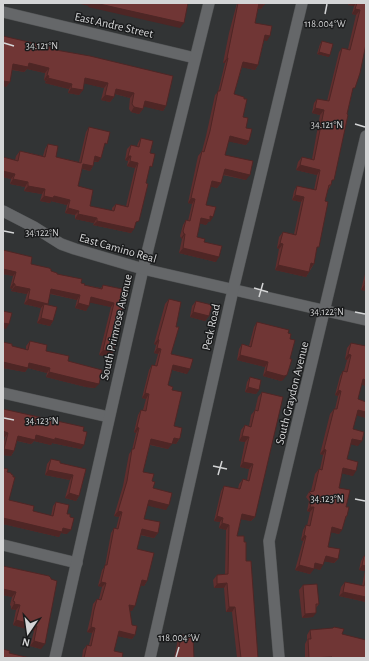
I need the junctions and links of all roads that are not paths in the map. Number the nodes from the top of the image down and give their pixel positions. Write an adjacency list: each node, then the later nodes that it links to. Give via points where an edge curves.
1 (209, 3): 4 (street, South Primrose Avenue)
2 (302, 3): 8 (street, Peck Road)
3 (3, 12): 4 (street, East Andre Street)
4 (195, 58): 7 (street, South Primrose Avenue)
5 (366, 136): 9 (street, South Graydon Avenue)
6 (3, 211): 7 (street, East Camino Real, via 61,244)
7 (143, 269): 8 (street, East Camino Real); 12 (street, South Primrose Avenue)
8 (233, 290): 9 (street, East Camino Real); 16 (street, Peck Road)
9 (324, 311): 10 (street, East Camino Real); 17 (street, South Graydon Avenue, via 269,541)
10 (366, 320)
11 (3, 393): 12 (street)
12 (109, 417): 14 (street, South Primrose Avenue)
13 (3, 545): 14 (street)
14 (77, 563): 15 (street, South Primrose Avenue)
15 (55, 658)
16 (150, 658)
17 (279, 658)

